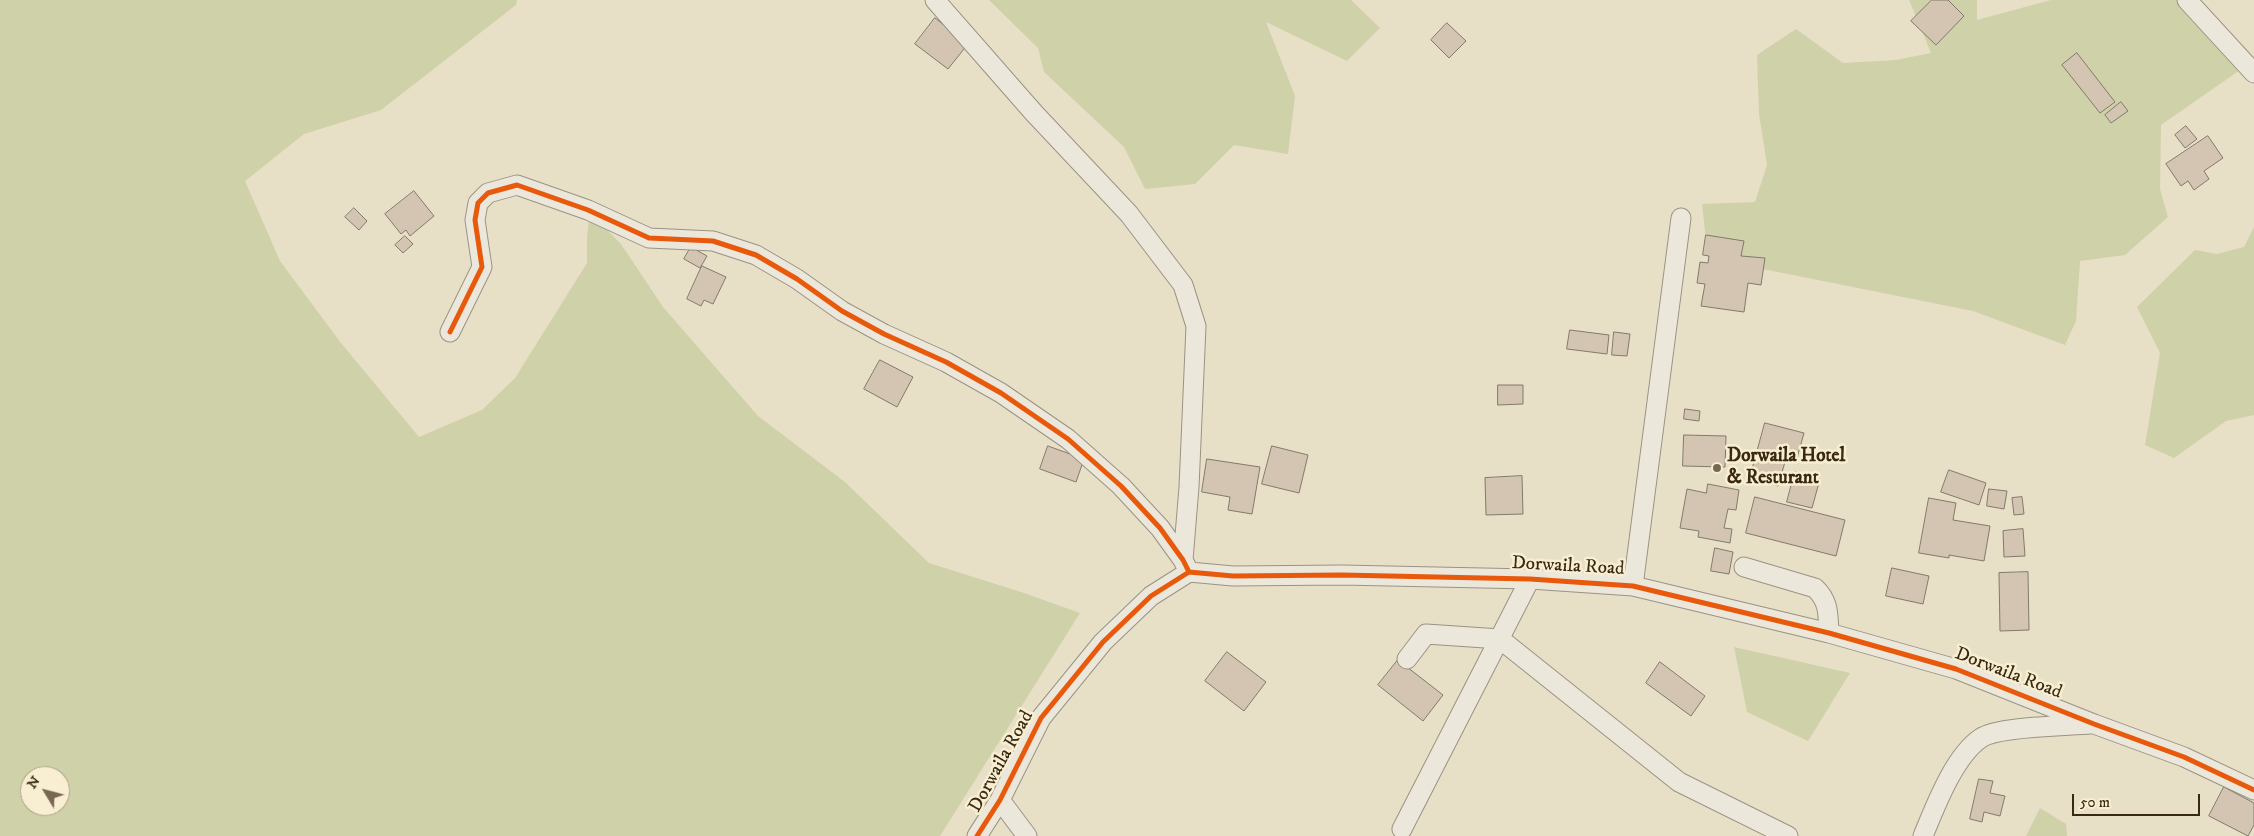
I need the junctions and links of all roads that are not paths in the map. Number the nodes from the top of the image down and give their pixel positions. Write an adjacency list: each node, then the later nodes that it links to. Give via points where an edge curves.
1 (935, 0): 6 (street, via 1034,113 1129,214 1183,286 1196,326)
2 (2187, 0): 3 (street)
3 (2254, 73)
4 (1682, 218): 9 (street)
5 (450, 332): 6 (street, via 482,267 475,220 478,203 488,193 517,184 588,210 649,238 712,241 756,256 797,279 842,311 1001,393 1068,439 1121,486 1160,528)
6 (1186, 566): 8 (street, Dorwaila Road, via 1233,576); 15 (street, Dorwaila Road, via 1102,642 1041,718)
7 (1744, 567): 10 (street, via 1815,588 1827,605)
8 (1530, 579): 9 (street, Dorwaila Road); 11 (street)
9 (1633, 586): 10 (street, Dorwaila Road)
10 (1829, 632): 13 (street, Dorwaila Road, via 1956,669)
11 (1500, 639): 12 (street, via 1426,634); 16 (street); 19 (street, via 1679,782)
12 (1407, 659)
13 (2094, 724): 14 (street, Dorwaila Road, via 2184,757); 20 (street, via 1998,732 1981,737 1966,752 1946,783)
14 (2254, 790)
15 (1000, 800): 17 (street, Dorwaila Road); 18 (street)
16 (1402, 829)
17 (978, 836)
18 (1027, 836)
19 (1788, 836)
20 (1923, 836)

